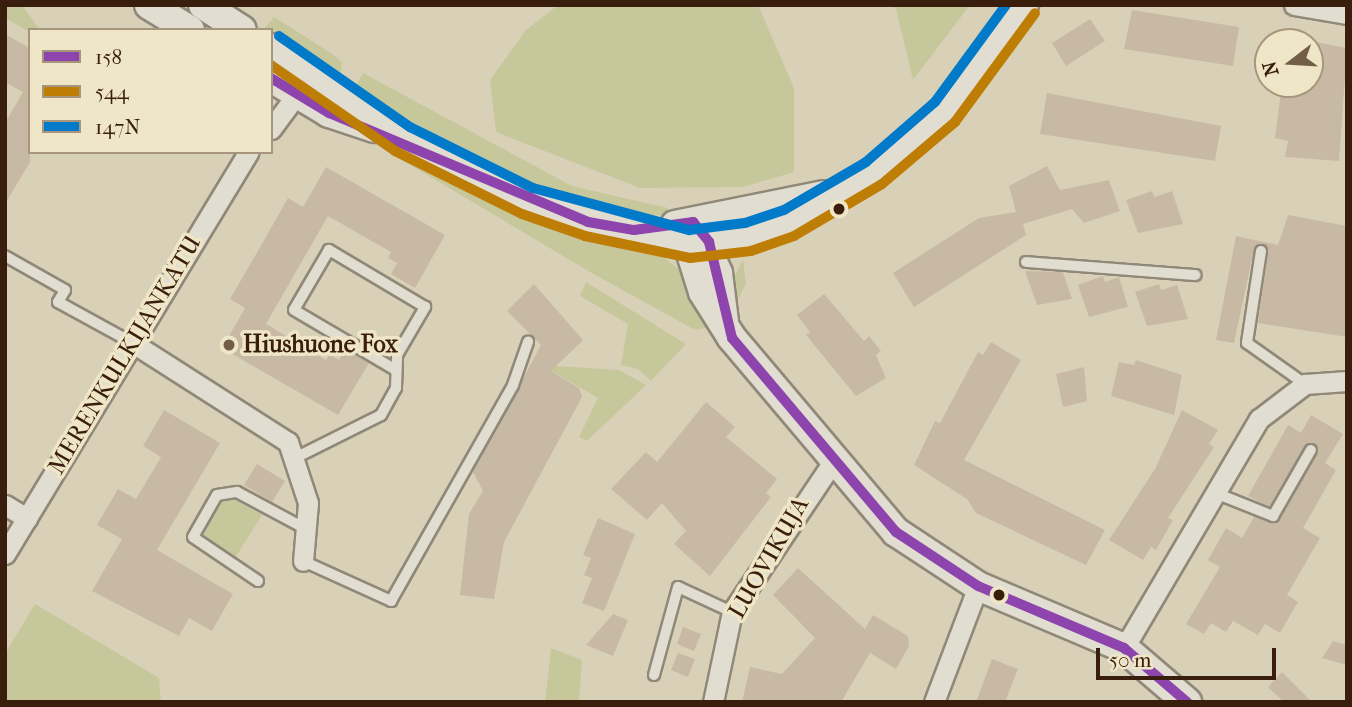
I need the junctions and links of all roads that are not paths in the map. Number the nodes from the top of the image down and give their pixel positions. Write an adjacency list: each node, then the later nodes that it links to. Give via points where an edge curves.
1 (149, 5): 6 (street)
2 (203, 5): 7 (street)
3 (1024, 5): 14 (street, via 945,112 893,159 838,192)
4 (1294, 5): 5 (street)
5 (1347, 14)
6 (187, 28)
7 (239, 28)
8 (273, 52): 9 (street)
9 (283, 71): 10 (street); 12 (street)
10 (298, 94): 11 (street); 12 (street, via 329,113)
11 (273, 126)
12 (403, 139): 14 (street, via 528,201 634,230)
13 (245, 154): 20 (street, MERENKULKIJANKATU)
14 (697, 236): 26 (street, via 703,292)
15 (1261, 251): 23 (lane, via 1247,342)
16 (5, 256): 20 (lane, via 65,290 58,302)
17 (1026, 262): 18 (lane)
18 (1196, 275)
19 (528, 342): 32 (lane, via 513,385 391,601)
20 (133, 344): 25 (street, via 277,430); 29 (street, MERENKULKIJANKATU)
21 (396, 370): 21 (lane, via 293,310 329,250 425,307 397,355); 25 (lane, via 396,388 381,415)
22 (1347, 381): 23 (street)
23 (1305, 384): 27 (street, via 1259,419)
24 (1311, 450): 27 (lane, via 1273,516)
25 (297, 457): 30 (street)
26 (832, 463): 34 (street, via 896,532); 35 (street, LUOVIKUJA)
27 (1213, 492): 36 (street)
28 (5, 505): 29 (street)
29 (27, 518): 31 (street, MERENKULKIJANKATU)
30 (308, 530): 32 (street); 33 (lane, via 237,492 217,495 193,537)
31 (5, 554)
32 (303, 561)
33 (258, 581)
34 (978, 586): 36 (street); 39 (street)
35 (732, 612): 37 (lane, via 678,587); 38 (street, LUOVIKUJA)
36 (1124, 648): 40 (street)
37 (654, 675)
38 (713, 702)
39 (934, 702)
40 (1187, 702)

